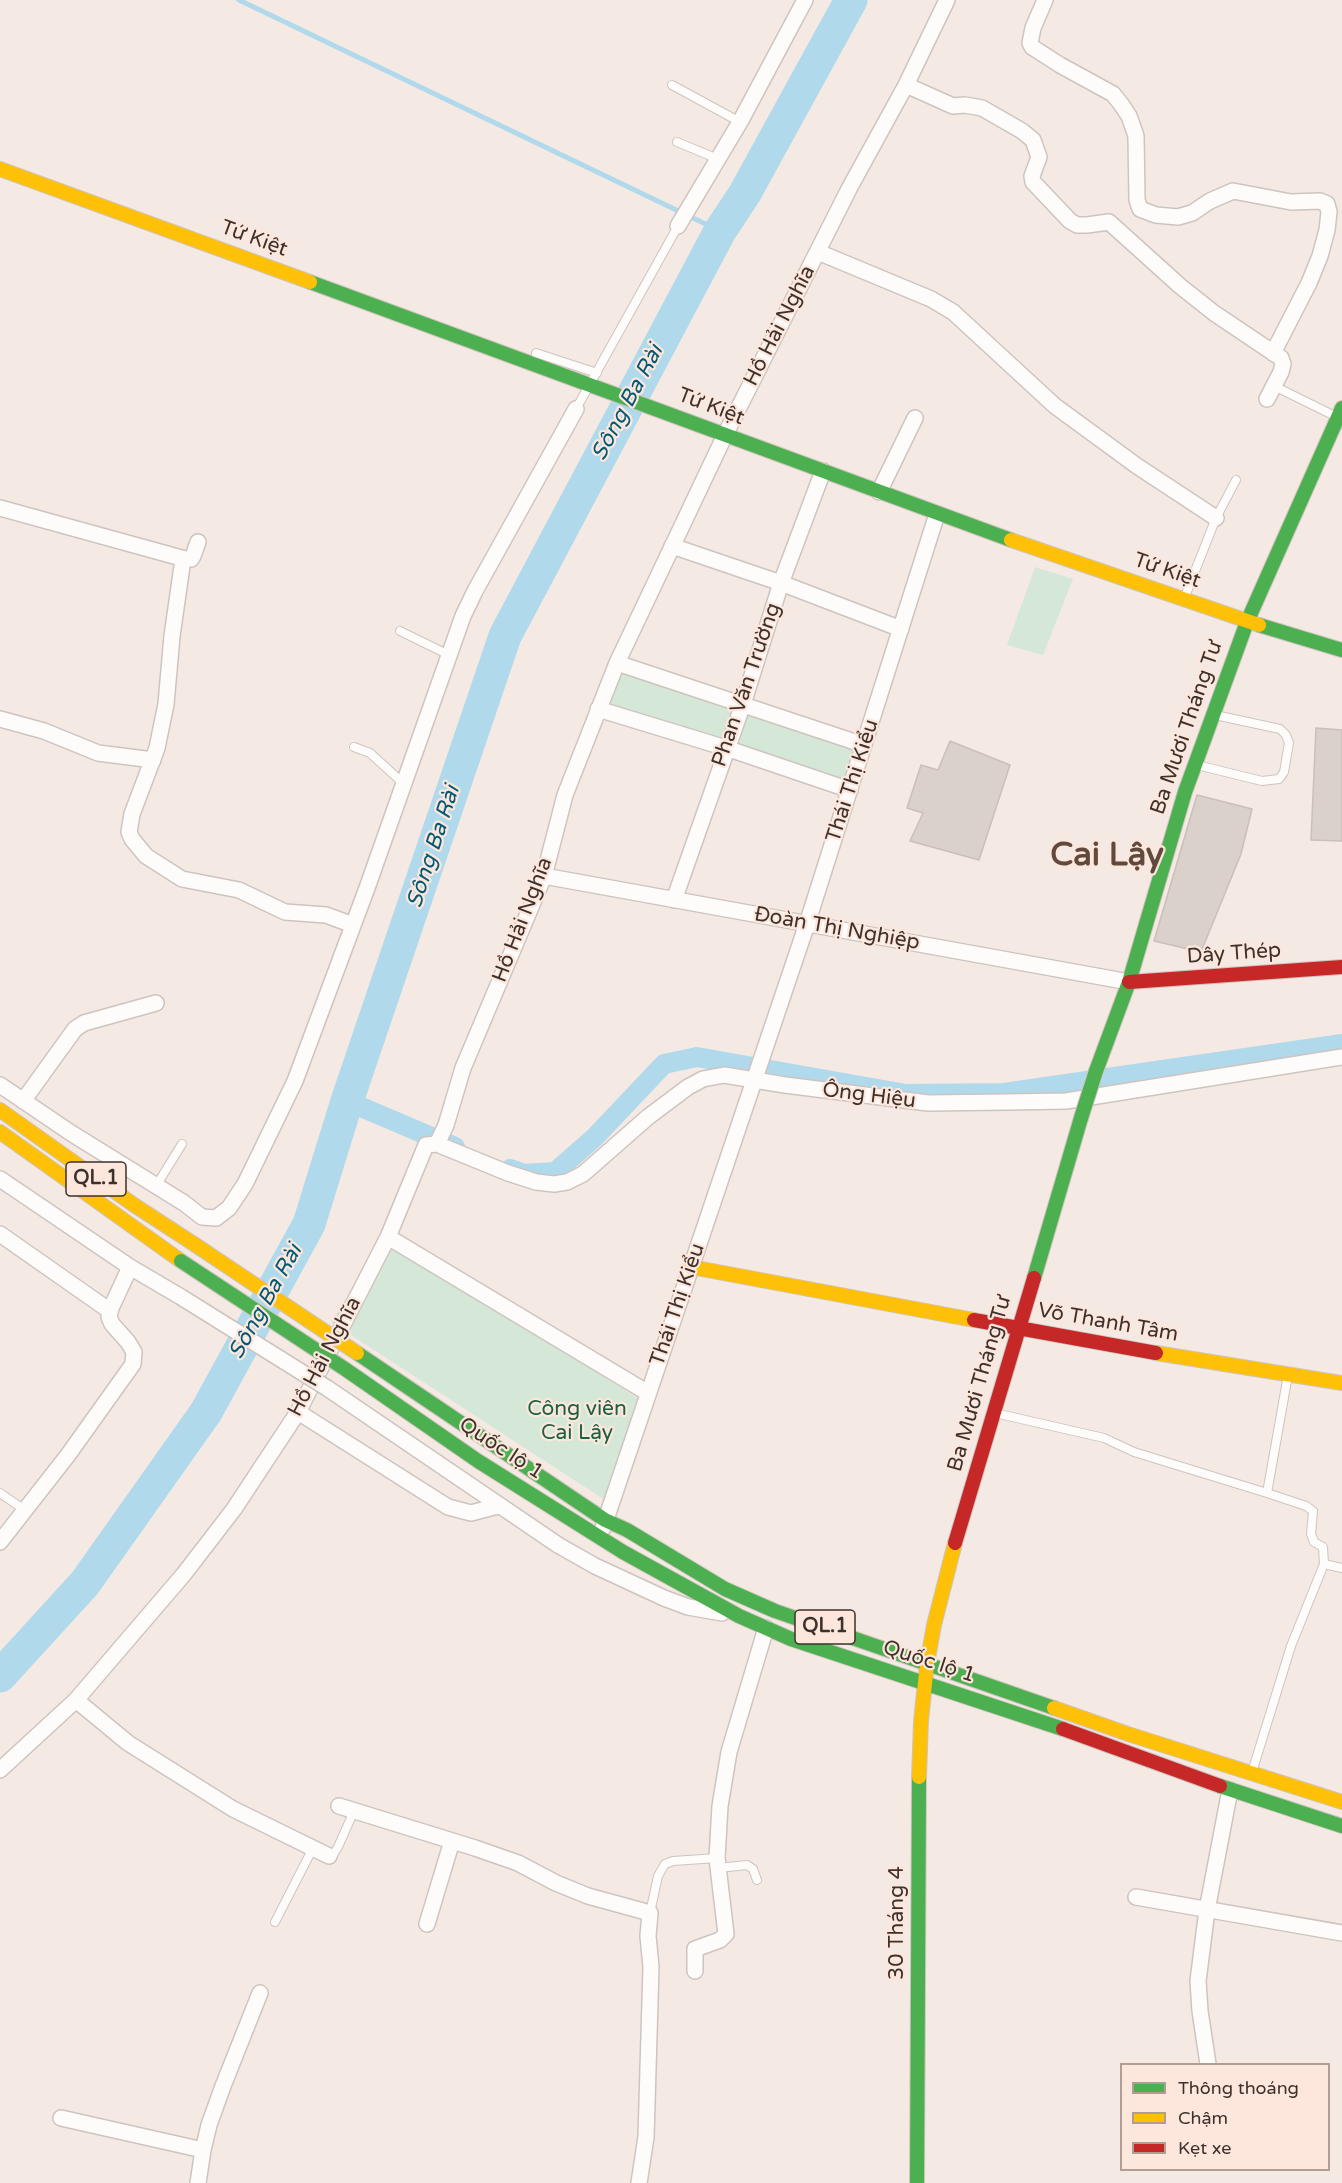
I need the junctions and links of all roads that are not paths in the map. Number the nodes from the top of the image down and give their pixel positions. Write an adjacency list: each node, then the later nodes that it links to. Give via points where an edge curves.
1 (806, 0): 6 (street)
2 (948, 0): 5 (street, Hồ Hải Nghĩa)
3 (1045, 0): 15 (street, via 1033,28 1032,47 1113,94 1121,104 1136,136 1140,209 1178,217 1233,191 1327,204 1327,230 1320,256)
4 (672, 85): 6 (lane)
5 (906, 85): 11 (street, Hồ Hải Nghĩa); 15 (street, via 953,106 982,108 1022,131 1033,140 1039,157 1033,182 1070,220 1077,225 1109,222 1180,286)
6 (740, 122): 8 (street)
7 (677, 142): 8 (lane)
8 (718, 159): 10 (street)
9 (0, 169): 12 (main road, Tứ Kiệt)
10 (678, 226): 16 (lane)
11 (818, 252): 21 (street, Hồ Hải Nghĩa); 27 (street, via 953,312 1055,406)
12 (398, 315): 13 (lane, via 416,313); 16 (main road, Tứ Kiệt)
13 (461, 328)
14 (529, 351): 16 (lane)
15 (1273, 353): 17 (street, via 1283,364)
16 (596, 381): 18 (lane); 21 (main road, Tứ Kiệt)
17 (1270, 393): 19 (lane)
18 (576, 409): 37 (street, via 475,591)
19 (1340, 413): 33 (main road, Ba Mươi Tháng Tư)
20 (915, 418): 24 (street)
21 (725, 435): 22 (main road, Tứ Kiệt); 29 (street, Hồ Hải Nghĩa)
22 (823, 471): 24 (main road, Tứ Kiệt); 31 (street, Phan Văn Trường)
23 (1236, 480): 27 (lane)
24 (879, 492): 26 (main road, Tứ Kiệt)
25 (0, 508): 30 (street)
26 (938, 514): 32 (main road, Tứ Kiệt); 34 (street, Thái Thị Kiểu)
27 (1216, 518): 32 (lane)
28 (198, 542): 30 (street, via 191,559)
29 (672, 546): 31 (street); 38 (street, Hồ Hải Nghĩa)
30 (183, 559): 46 (street, via 166,704)
31 (781, 583): 34 (street); 39 (street, Phan Văn Trường)
32 (1184, 600): 33 (main road, Tứ Kiệt)
33 (1247, 622): 36 (main road, Tứ Kiệt); 41 (main road, Ba Mươi Tháng Tư)
34 (901, 629): 43 (street, Thái Thị Kiểu)
35 (400, 631): 37 (lane)
36 (1342, 650)
37 (449, 656): 48 (street)
38 (617, 663): 39 (street); 40 (street, Hồ Hải Nghĩa)
39 (742, 704): 43 (street); 45 (street, Phan Văn Trường)
40 (598, 709): 45 (street); 50 (street, Hồ Hải Nghĩa, via 565,795)
41 (1213, 715): 47 (main road, Ba Mươi Tháng Tư); 47 (lane, via 1280,729 1289,743 1284,772 1279,779 1262,781)
42 (0, 719): 46 (street, via 44,731 98,753)
43 (864, 746): 49 (street, Thái Thị Kiểu)
44 (354, 747): 48 (lane, via 370,753)
45 (726, 748): 49 (street); 51 (street, Phan Văn Trường)
46 (153, 760): 53 (street, via 138,795 129,832 135,846 146,856 182,879 239,891 285,912 326,915)
47 (1195, 764): 55 (main road, Ba Mươi Tháng Tư)
48 (404, 784): 53 (street)
49 (850, 790): 52 (street, Thái Thị Kiểu)
50 (544, 876): 51 (street, Đoàn Thị Nghiệp); 64 (street, Hồ Hải Nghĩa, via 463,1068)
51 (674, 900): 52 (street, Đoàn Thị Nghiệp)
52 (807, 924): 55 (street, Đoàn Thị Nghiệp); 58 (street, Thái Thị Kiểu)
53 (353, 925): 66 (street, via 295,1081 245,1184 229,1208 216,1218 202,1217)
54 (1342, 967): 55 (main road, Dây Thép)
55 (1129, 982): 72 (main road, Ba Mươi Tháng Tư, bridge, via 1096,1071)
56 (156, 1003): 60 (street, via 75,1029)
57 (1342, 1057): 58 (street, Ông Hiệu, via 1066,1101 928,1103)
58 (756, 1077): 64 (street, Ông Hiệu, via 724,1075 688,1087 583,1174 567,1182 536,1182); 70 (street, Thái Thị Kiểu)
59 (0, 1085): 60 (street)
60 (23, 1101): 66 (street)
61 (0, 1110): 82 (main road, Quốc lộ 1 / QL.1, bridge)
62 (0, 1132): 83 (main road, Quốc lộ 1 / QL.1, bridge, via 181,1261 478,1461)
63 (182, 1144): 66 (lane)
64 (437, 1144): 68 (street, Hồ Hải Nghĩa, via 426,1145)
65 (0, 1179): 69 (street)
66 (156, 1186)
67 (0, 1234): 71 (street)
68 (388, 1237): 75 (street); 76 (street, Hồ Hải Nghĩa)
69 (130, 1267): 71 (street); 80 (street, bridge, via 327,1388)
70 (691, 1267): 72 (main road, Võ Thanh Tâm); 75 (street, Thái Thị Kiểu)
71 (110, 1311): 81 (street, via 112,1324 134,1352 132,1364)
72 (1018, 1328): 73 (main road, Võ Thanh Tâm); 77 (main road, Ba Mươi Tháng Tư)
73 (1288, 1375): 74 (main road, Võ Thanh Tâm); 79 (lane)
74 (1342, 1383)
75 (648, 1393): 82 (street, Thái Thị Kiểu)
76 (298, 1412): 80 (street, via 448,1507 471,1513); 91 (street, Hồ Hải Nghĩa, via 234,1509 184,1574)
77 (993, 1413): 79 (lane, via 1104,1438 1134,1452); 89 (main road, Ba Mươi Tháng Tư, via 948,1568)
78 (0, 1493): 81 (lane)
79 (1266, 1493): 85 (lane, via 1313,1511 1311,1534 1314,1542 1323,1547)
80 (498, 1506): 87 (street, via 558,1545 634,1585 688,1606)
81 (26, 1511): 84 (street)
82 (605, 1520): 83 (street, Thái Thị Kiểu); 89 (main road, Quốc lộ 1 / QL.1, via 725,1589 775,1611)
83 (600, 1536): 87 (main road, Quốc lộ 1 / QL.1)
84 (0, 1542)
85 (1324, 1564): 86 (lane); 93 (lane, via 1291,1646)
86 (1342, 1568)
87 (739, 1616): 88 (main road, Quốc lộ 1 / QL.1)
88 (766, 1628): 90 (main road, Quốc lộ 1 / QL.1); 102 (street, via 729,1752 720,1806)
89 (927, 1664): 90 (main road, 30 Tháng 4); 93 (main road, Quốc lộ 1 / QL.1)
90 (924, 1683): 94 (main road, Quốc lộ 1 / QL.1); 117 (main road, 30 Tháng 4, via 918,1846)
91 (76, 1700): 92 (street, Hồ Hải Nghĩa); 100 (street, via 128,1743 233,1809)
92 (0, 1770)
93 (1252, 1773): 95 (main road, Quốc lộ 1 / QL.1)
94 (1230, 1790): 98 (main road, Quốc lộ 1 / QL.1); 105 (street)
95 (1342, 1802)
96 (339, 1806): 97 (street)
97 (354, 1811): 99 (street); 101 (lane, via 333,1855)
98 (1342, 1826)
99 (452, 1841): 106 (street, via 518,1863 588,1896); 108 (street)
100 (313, 1848): 101 (street); 107 (lane)
101 (329, 1856)
102 (718, 1863): 103 (lane, via 747,1865); 106 (lane, via 664,1864); 110 (street, via 726,1934 695,1948)
103 (757, 1880)
104 (1136, 1897): 105 (street)
105 (1208, 1910): 109 (street); 112 (street, via 1198,1981)
106 (650, 1913): 116 (street, via 646,2137)
107 (275, 1922)
108 (427, 1924)
109 (1342, 1933)
110 (695, 1971)
111 (260, 1993): 114 (street, via 223,2086)
112 (1208, 2063)
113 (61, 2118): 114 (street)
114 (203, 2150): 115 (street)
115 (198, 2183)
116 (639, 2183)
117 (917, 2183)

